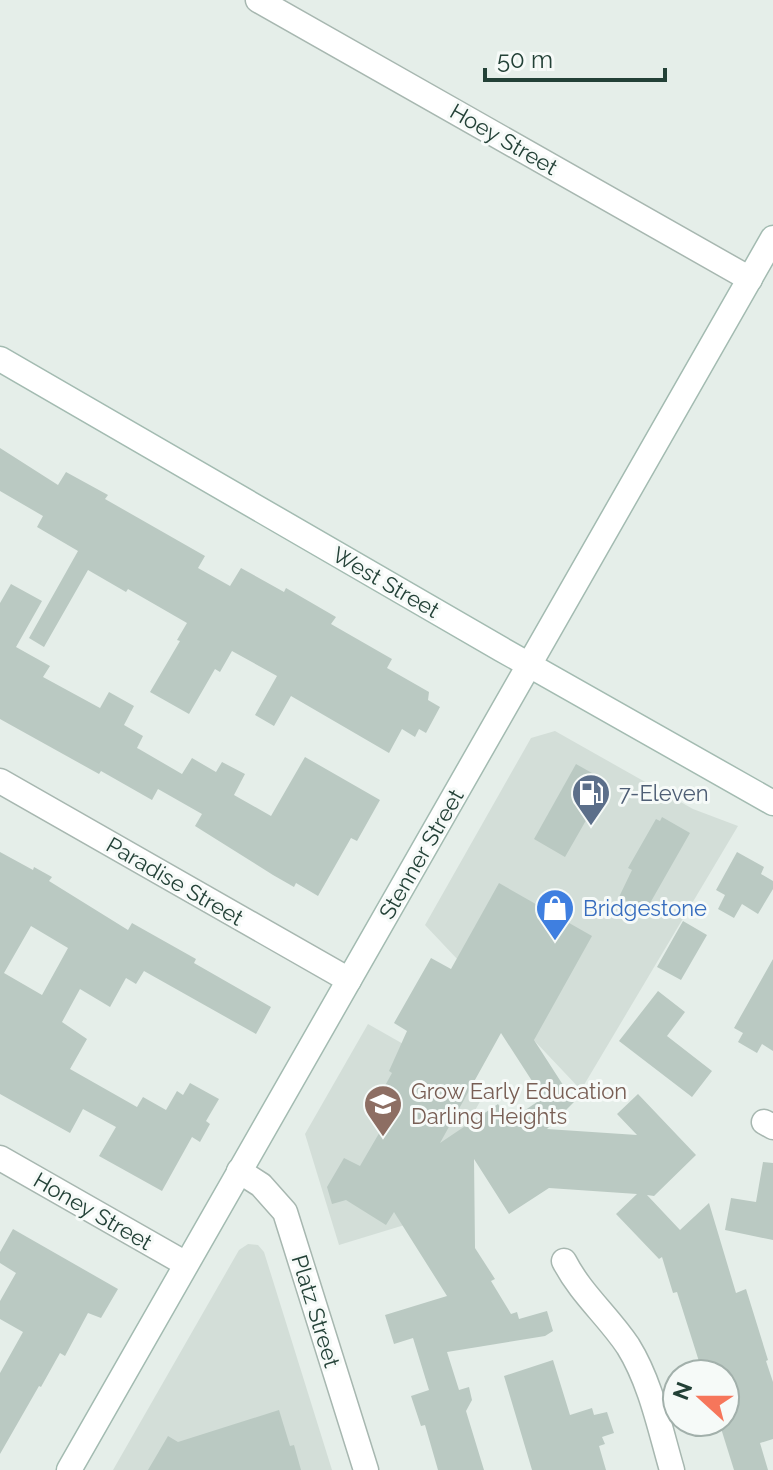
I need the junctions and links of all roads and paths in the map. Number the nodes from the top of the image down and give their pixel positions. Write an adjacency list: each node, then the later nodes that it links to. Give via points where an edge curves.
1 (258, 0): 3 (main road, Hoey Street)
2 (773, 238): 3 (main road, Stenner Street)
3 (750, 279): 5 (main road, Stenner Street)
4 (0, 359): 5 (main road, West Street)
5 (530, 664): 7 (main road, West Street); 8 (main road, Stenner Street)
6 (0, 781): 8 (main road, Paradise Street)
7 (773, 803)
8 (349, 980): 10 (main road, Stenner Street)
9 (0, 1158): 12 (main road, Honey Street)
10 (239, 1171): 12 (main road, Stenner Street); 14 (main road, Platz Street, via 261,1185 285,1212)
11 (564, 1261): 15 (main road, via 637,1362)
12 (186, 1264): 13 (main road, Stenner Street)
13 (69, 1470)
14 (366, 1470)
15 (672, 1470)

